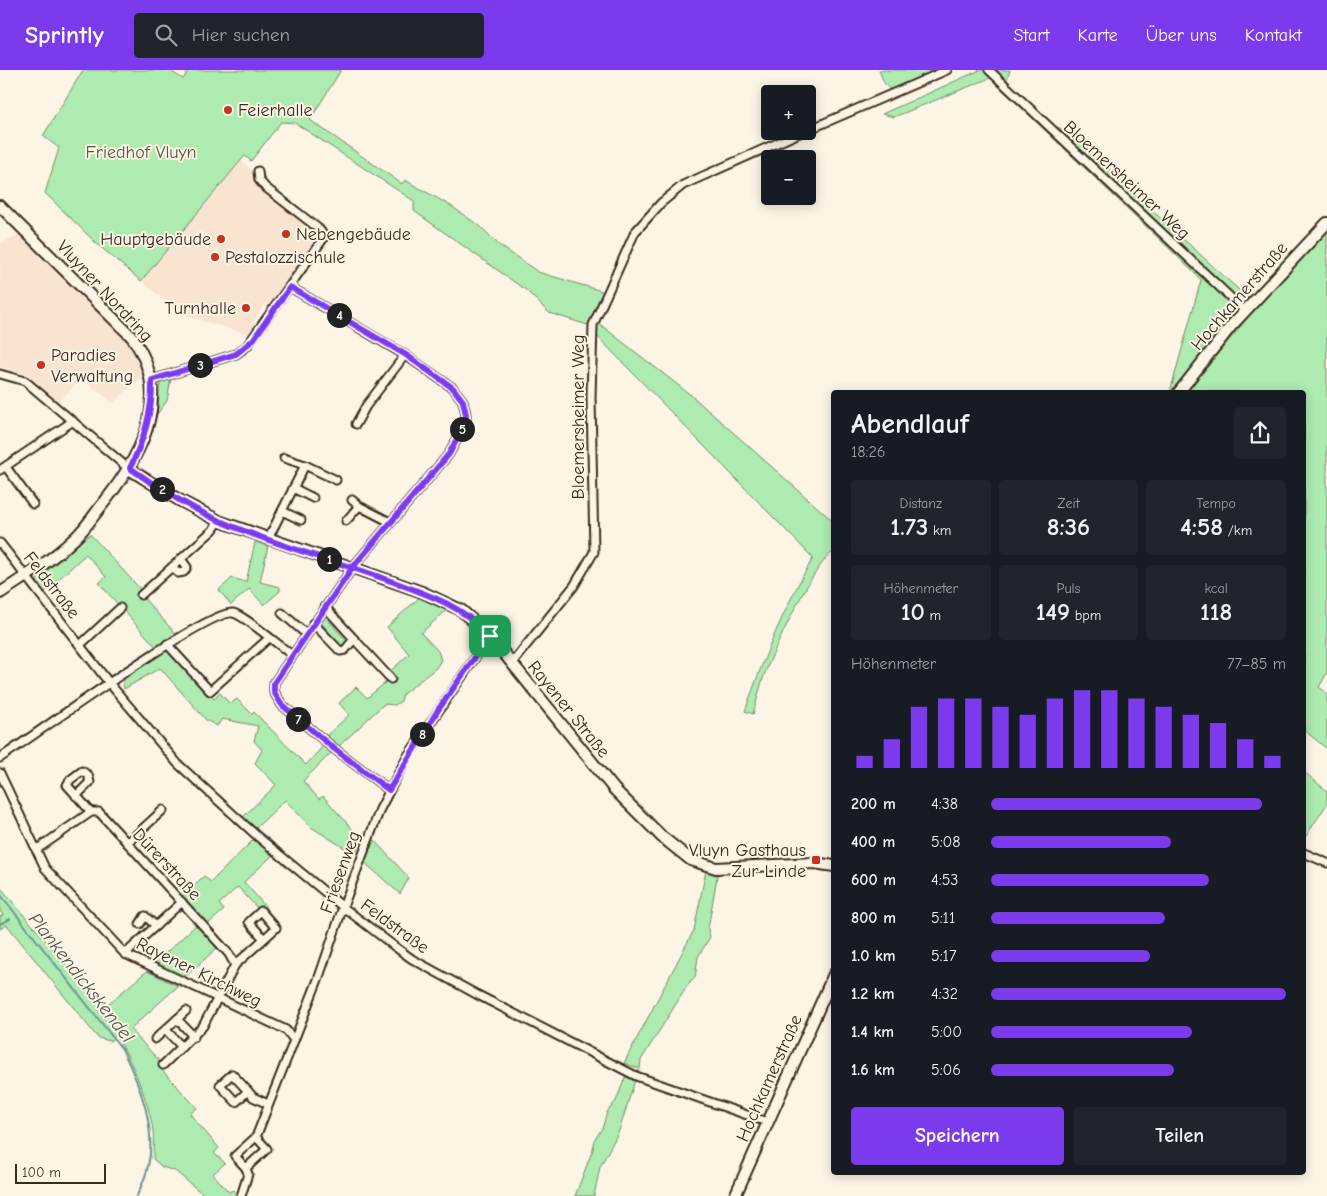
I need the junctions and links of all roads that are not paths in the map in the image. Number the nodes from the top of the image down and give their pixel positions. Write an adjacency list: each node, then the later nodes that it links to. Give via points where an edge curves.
1 (947, 70): 3 (street)
2 (989, 70): 9 (street, Bloemersheimer Weg)
3 (816, 127)
4 (784, 140): 50 (street, Bloemersheimer Weg, via 683,185 661,203 635,232 593,325 594,552 574,586)
5 (258, 171): 8 (street, via 259,180 265,187 322,233 323,239)
6 (0, 206): 12 (street, Vluyner Nordring, via 132,337 148,364)
7 (1327, 223): 9 (street, Hochkamerstraße)
8 (290, 287): 10 (street); 12 (street, via 247,346 236,354)
9 (1245, 311): 13 (street, Hochkamerstraße)
10 (406, 355): 15 (street); 30 (street, via 459,395 465,408 466,422 449,454)
11 (0, 374): 14 (street, Rayener Straße, via 26,381)
12 (152, 380): 18 (street, Vluyner Nordring, via 145,435)
13 (1181, 390)
14 (73, 421): 18 (street, Rayener Straße); 19 (street)
15 (356, 424)
16 (284, 458): 17 (street)
17 (305, 465): 20 (street); 21 (street)
18 (130, 468): 28 (street, Rayener Straße); 36 (street, Vluyner Nordring, via 82,531)
19 (3, 469): 24 (street)
20 (336, 480)
21 (293, 488): 22 (street); 26 (street)
22 (313, 498)
23 (352, 500): 25 (street)
24 (33, 504)
25 (359, 506): 29 (street); 30 (street)
26 (282, 511): 27 (street); 31 (street)
27 (301, 520)
28 (218, 521): 31 (street, Rayener Straße); 33 (street, via 213,530)
29 (346, 522)
30 (390, 522): 35 (street)
31 (268, 539): 35 (street, Rayener Straße)
32 (0, 543): 36 (street, Feldstraße)
33 (181, 559): 34 (street); 34 (street, via 187,567 184,572 178,573)
34 (172, 567): 38 (street)
35 (353, 567): 39 (street); 44 (street, Rayener Straße, via 452,605 470,616)
36 (26, 576): 37 (street, Vluyner Nordring); 48 (street, Feldstraße)
37 (0, 593)
38 (141, 595)
39 (325, 607): 42 (street); 46 (street)
40 (120, 608): 48 (street, Feldstraße)
41 (282, 613): 43 (street)
42 (314, 623): 43 (street); 46 (street, via 340,651)
43 (306, 634): 49 (street)
44 (490, 636): 50 (street, Rayener Straße); 55 (street, Friesenweg, via 433,718)
45 (269, 638): 47 (street, via 233,613 215,617); 47 (street, via 210,691); 49 (street)
46 (354, 639): 51 (street)
47 (167, 644): 52 (street)
48 (80, 646): 52 (street, Feldstraße)
49 (292, 655): 55 (street, via 274,683 274,692 282,705)
50 (512, 663): 63 (street, Rayener Straße, via 614,789 662,837 691,860 716,868 778,864)
51 (391, 679)
52 (110, 684): 53 (street); 65 (street, Feldstraße, via 178,764 208,793)
53 (0, 758)
54 (0, 773): 60 (street, Rayener Kirchweg)
55 (389, 790): 65 (street, Friesenweg)
56 (76, 796): 58 (street, Dürerstraße)
57 (163, 810): 59 (street)
58 (91, 812): 59 (street, Dürerstraße, via 95,810 102,815); 60 (street)
59 (127, 843): 64 (street, Dürerstraße)
60 (36, 850): 69 (street, Rayener Kirchweg, via 45,868)
61 (1306, 854): 62 (street)
62 (1327, 863)
63 (831, 866)
64 (182, 902): 67 (street); 70 (street, Dürerstraße)
65 (343, 907): 78 (street, Friesenweg); 83 (street, Feldstraße, via 412,959 621,1069)
66 (140, 924): 67 (street, via 145,916)
67 (156, 926): 69 (street)
68 (264, 939): 70 (street)
69 (125, 954): 72 (street, Rayener Kirchweg)
70 (235, 965): 72 (street)
71 (831, 981): 83 (street, Hochkamerstraße)
72 (218, 999): 76 (street); 78 (street, Rayener Kirchweg, via 286,1030)
73 (186, 1011): 74 (street)
74 (177, 1019): 75 (street); 76 (street)
75 (166, 1030): 77 (street); 79 (street)
76 (194, 1037): 79 (street)
77 (155, 1039)
78 (294, 1040): 82 (street, Friesenweg)
79 (182, 1047): 80 (street)
80 (163, 1065)
81 (248, 1091): 82 (street)
82 (268, 1104): 84 (street, Friesenweg)
83 (767, 1122): 87 (street, Hochkamerstraße)
84 (256, 1136): 85 (street, Friesenweg, via 235,1156); 85 (street, via 267,1149)
85 (246, 1168): 86 (street, Friesenweg, via 248,1174)
86 (241, 1196)
87 (734, 1196)

